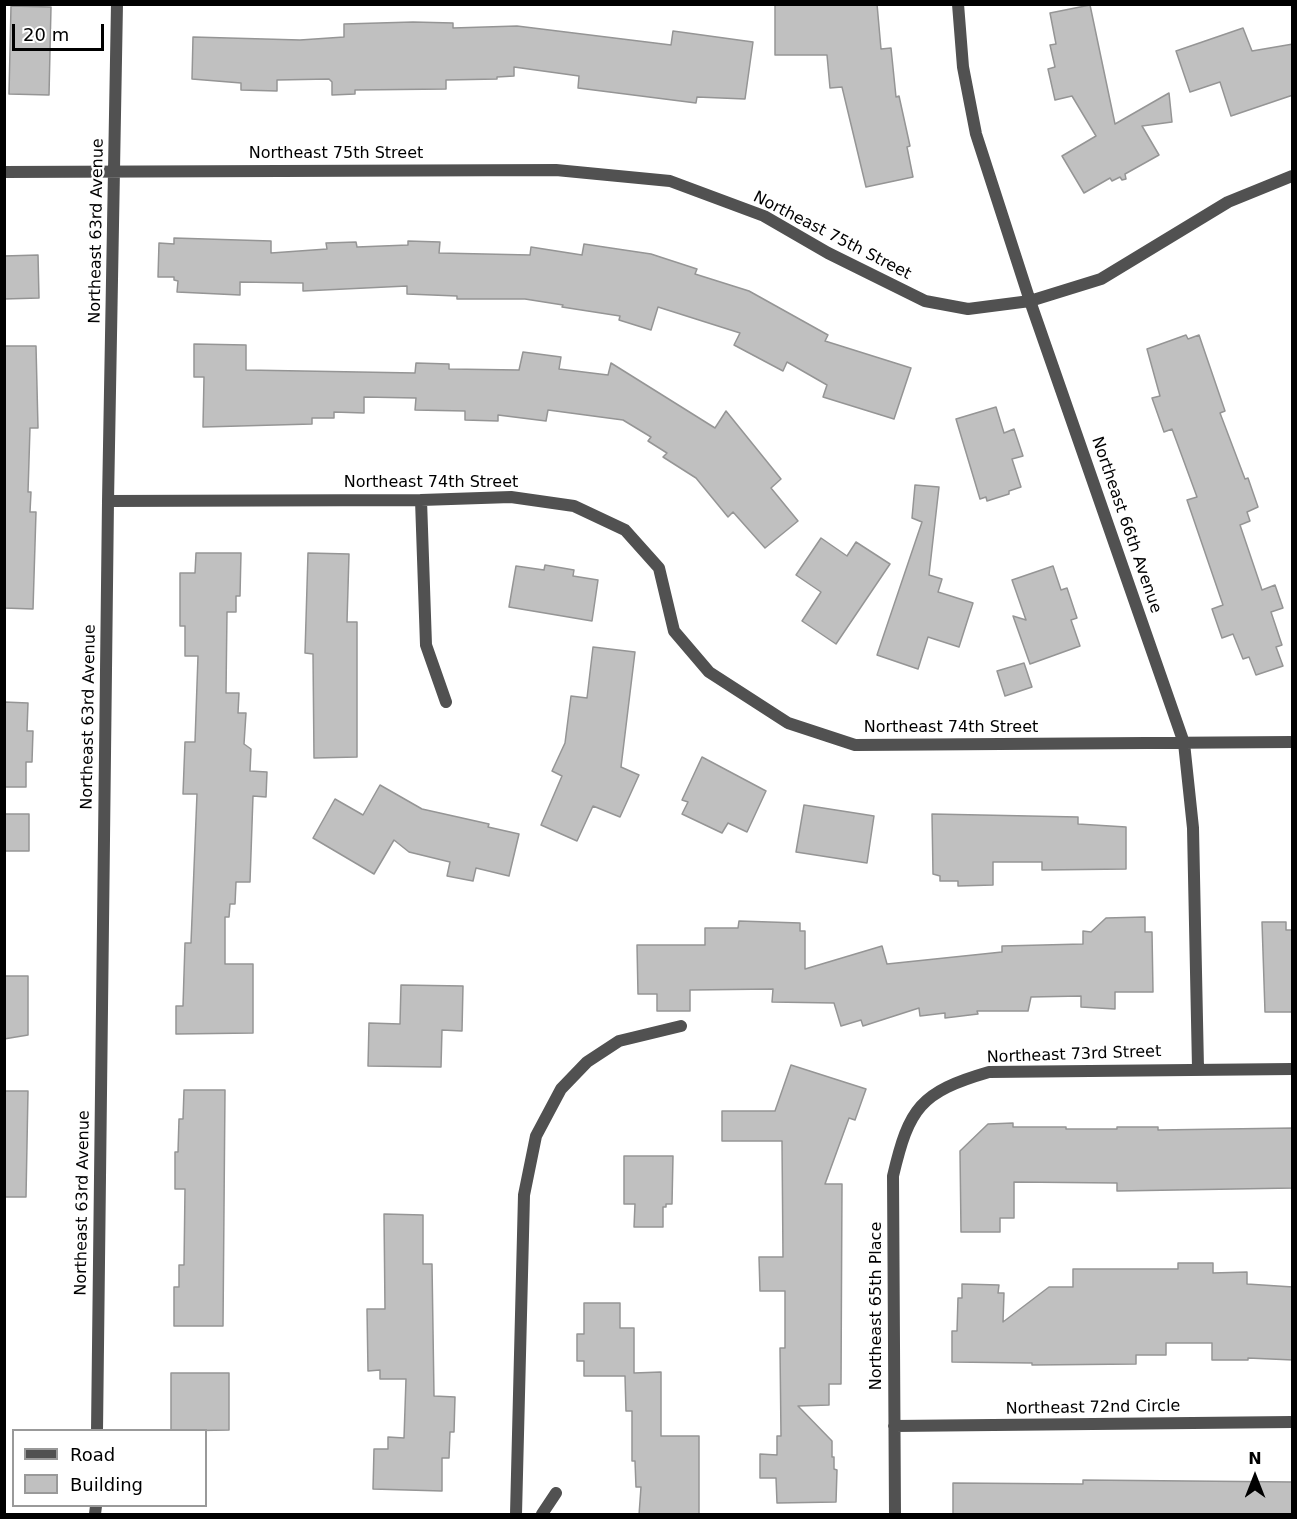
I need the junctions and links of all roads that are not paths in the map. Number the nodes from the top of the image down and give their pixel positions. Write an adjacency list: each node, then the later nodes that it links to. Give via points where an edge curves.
1 (117, 4): 4 (street, Northeast 63rd Avenue)
2 (958, 4): 6 (street, Northeast 66th Avenue, via 963,67 976,134)
3 (4, 171): 4 (street, Northeast 75th Street)
4 (115, 172): 6 (street, Northeast 75th Street, via 556,170 670,181 764,216 925,302 968,309); 7 (street, Northeast 63rd Avenue)
5 (1293, 176): 6 (street, Northeast 75th Street, via 1228,202 1101,279)
6 (1030, 302): 10 (street, Northeast 66th Avenue)
7 (108, 501): 8 (street, Northeast 74th Street); 18 (street, Northeast 63rd Avenue)
8 (421, 501): 9 (street, via 426,645); 10 (street, Northeast 74th Street, via 511,497 574,506 625,530 659,568 674,631 709,672 788,723 855,745)
9 (446, 702)
10 (1184, 742): 11 (street, Northeast 74th Street); 13 (street, Northeast 66th Avenue, via 1193,828)
11 (1293, 742)
12 (681, 1026): 20 (street, via 619,1041 587,1062 561,1089 536,1136 524,1195)
13 (1198, 1068): 14 (street, Northeast 73rd Street); 15 (street, Northeast 73rd Street, via 988,1072 952,1083)
14 (1293, 1069)
15 (922, 1103): 17 (street, Northeast 65th Place, via 903,1134 893,1176)
16 (1293, 1422): 17 (street, Northeast 72nd Circle)
17 (894, 1426): 22 (street, Northeast 65th Place)
18 (96, 1429)
19 (556, 1493): 21 (street)
20 (516, 1515)
21 (542, 1515)
22 (895, 1515)

